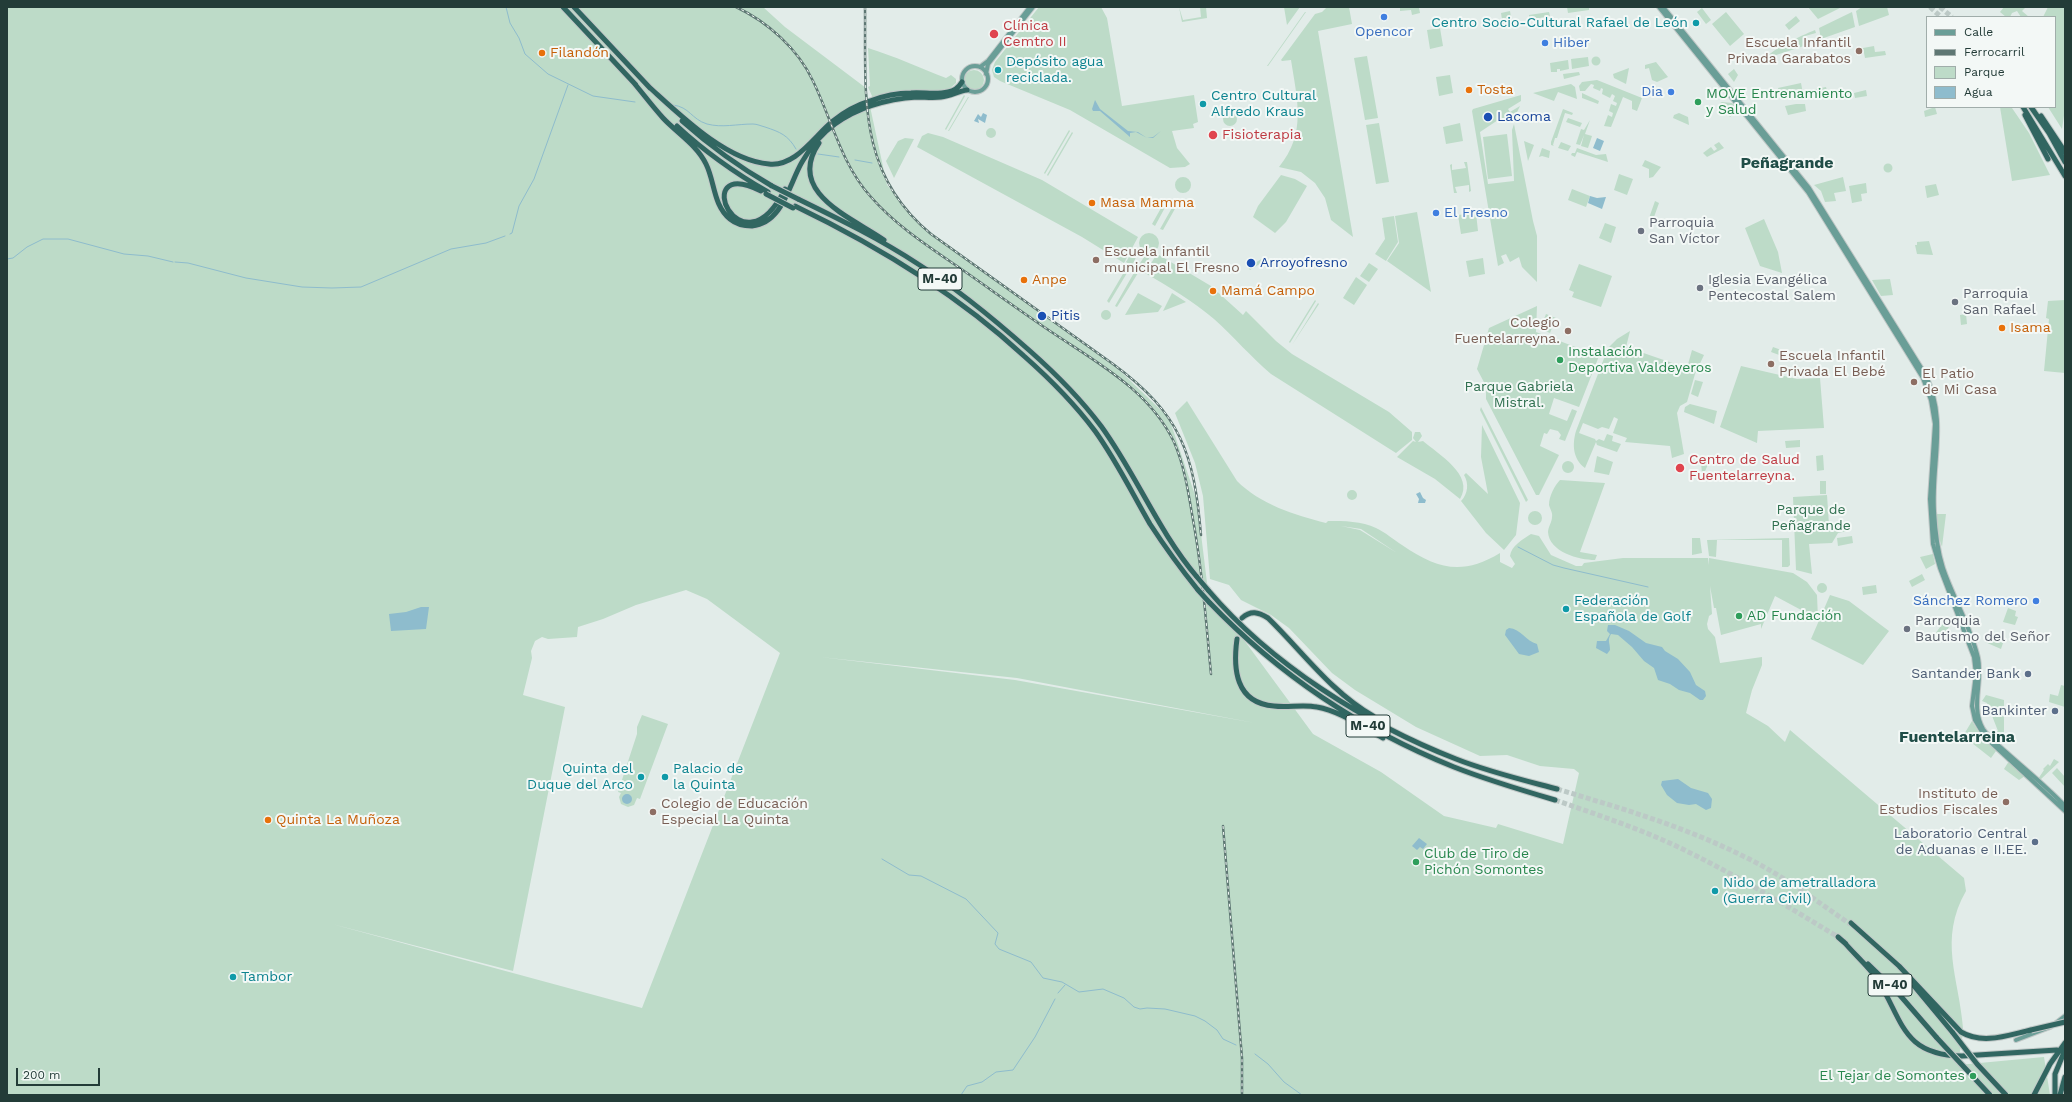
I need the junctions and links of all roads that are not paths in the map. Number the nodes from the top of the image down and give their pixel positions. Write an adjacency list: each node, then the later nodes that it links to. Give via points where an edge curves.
1 (563, 7): 10 (highway, M-40)
2 (574, 7): 11 (highway, M-40)
3 (1030, 7): 7 (main road, via 988,61)
4 (1034, 7): 8 (main road, via 988,64)
5 (1659, 7): 23 (main road, via 1800,182)
6 (1663, 7): 23 (main road, via 1800,176)
7 (980, 67): 8 (main road); 9 (main road, via 966,70)
8 (986, 74): 12 (main road, via 987,82 984,89 978,92)
9 (962, 82): 12 (main road); 17 (highway, via 957,88 947,92 912,92 869,101)
10 (634, 83): 17 (highway, via 706,164 718,204 723,212 730,220 746,226 765,222 778,211 801,163); 22 (highway, M-40, via 700,147)
11 (648, 86): 17 (highway, via 714,141 732,152 768,164 784,163 794,158); 25 (highway, M-40, bridge, via 704,141 736,165)
12 (967, 90): 17 (highway, via 940,98 885,101)
13 (2022, 108): 19 (highway)
14 (2023, 108): 21 (highway)
15 (2034, 108): 18 (highway, via 2053,131)
16 (2034, 108): 20 (highway)
17 (834, 122): 22 (highway, via 807,149 776,206 765,216 753,222 737,219 727,210 723,198 728,187 735,183); 25 (highway, via 815,150 811,171 817,191 834,210)
18 (2065, 152)
19 (2048, 159)
20 (2065, 162)
21 (2065, 176)
22 (767, 193): 29 (highway, M-40, bridge, via 871,244 914,270 1004,337 1059,389 1095,432 1158,536 1209,602 1249,641 1299,682 1349,714)
23 (1837, 236): 24 (main road)
24 (1844, 247): 32 (main road, via 1922,368 1934,397 1938,426 1933,496 1937,543 1944,570 1978,659 1980,679 1976,706 1979,720 1988,735); 33 (main road, via 1916,364 1926,382 1931,400 1935,429 1930,499 1933,541 1941,572 1974,653 1976,674 1972,706 1976,723 1987,740)
25 (918, 264): 28 (highway, M-40, bridge, via 970,300 1008,331 1065,384 1102,427 1128,467 1170,542 1208,590 1248,630 1290,665 1362,714)
26 (1242, 618): 28 (highway, via 1253,612 1268,618 1334,688 1356,706)
27 (1237, 638): 29 (highway, via 1235,671 1244,690 1251,697 1265,705 1331,710 1383,738)
28 (1409, 739): 30 (highway, M-40, via 1471,764)
29 (1414, 749): 31 (highway, M-40, via 1481,777)
30 (1557, 790)
31 (1555, 800)
32 (2065, 806)
33 (2065, 811)
34 (1838, 937): 35 (highway, M-40)
35 (1844, 942): 40 (highway, via 1873,973 1905,1031 1915,1042 1926,1048 1949,1056); 43 (highway, M-40, bridge, via 1898,993)
36 (2065, 1016): 38 (main road, via 2045,1030)
37 (2065, 1022): 44 (highway, M-40, bridge, via 2000,1037 1983,1039 1966,1035 1899,966 1850,924 1909,981)
38 (2016, 1040)
39 (2065, 1043): 45 (highway, via 2050,1064)
40 (2057, 1050)
41 (2065, 1050): 46 (highway, via 2055,1074)
42 (2065, 1077): 47 (highway)
43 (1990, 1095)
44 (2006, 1095)
45 (2034, 1095)
46 (2055, 1095)
47 (2060, 1095)

